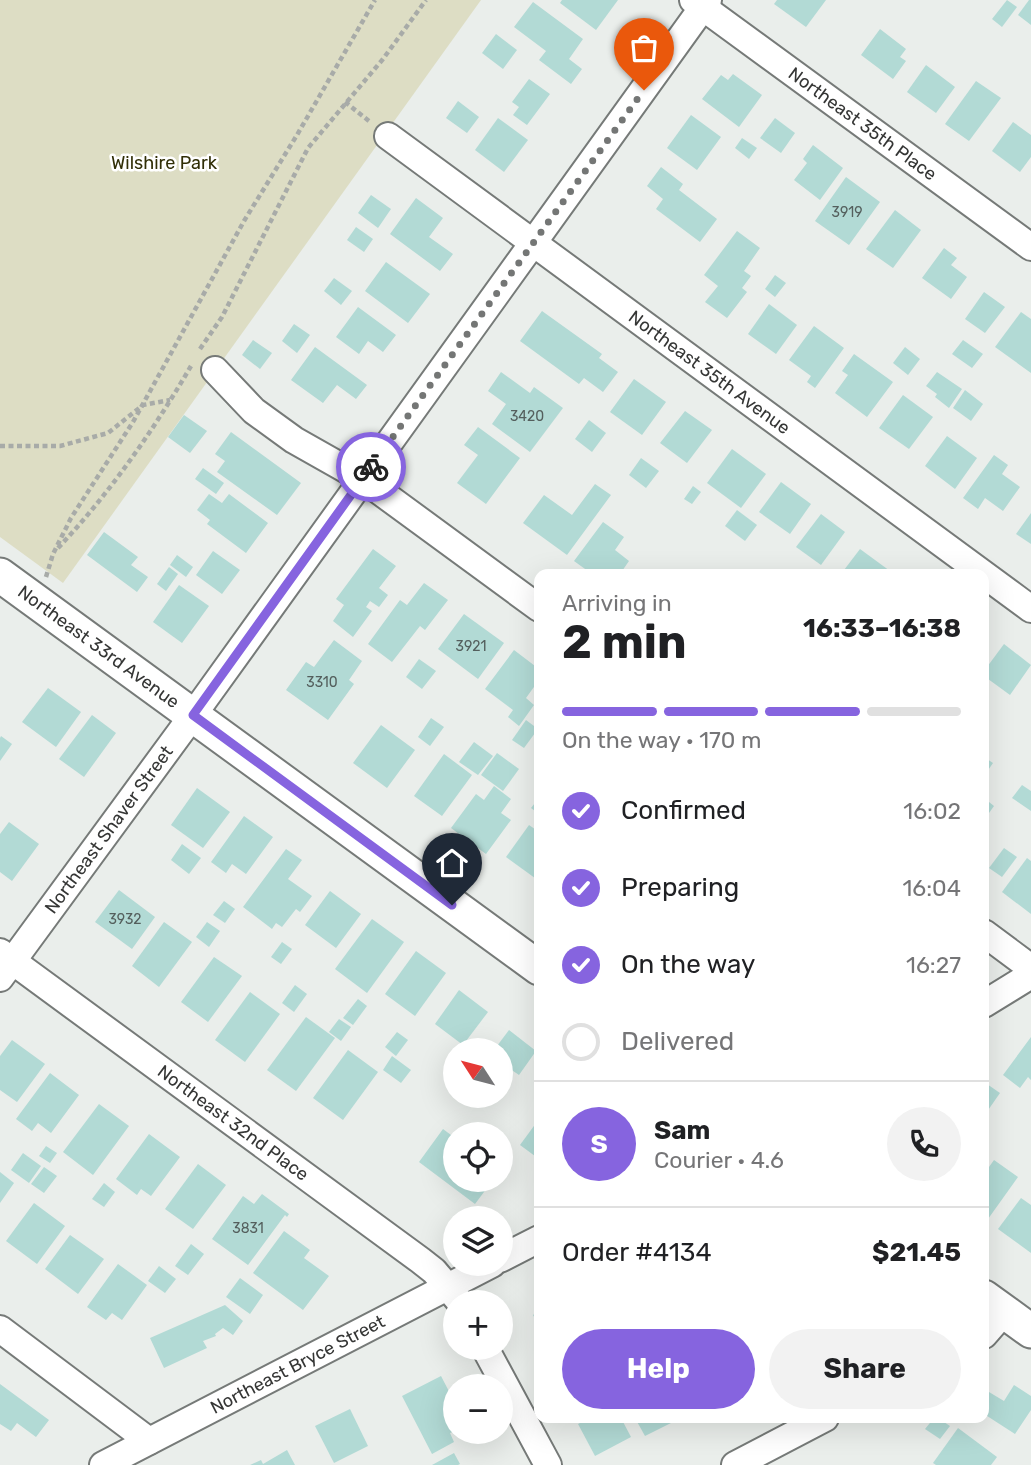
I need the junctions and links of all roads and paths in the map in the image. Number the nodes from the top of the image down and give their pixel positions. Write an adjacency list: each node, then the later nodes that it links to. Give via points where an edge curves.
1 (375, 0): 9 (path, via 244,221)
2 (426, 0): 8 (path, via 308,148 222,317)
3 (701, 3): 5 (street, Northeast Shaver Street); 6 (street, Northeast 35th Place)
4 (388, 136): 5 (street, Northeast 35th Avenue)
5 (533, 244): 11 (street, Northeast Shaver Street); 13 (street, Northeast 35th Avenue)
6 (1031, 247)
7 (215, 370): 11 (street, via 254,411)
8 (170, 400): 9 (path); 12 (path, via 94,511)
9 (143, 405): 10 (path, via 108,433 60,446); 12 (path)
10 (0, 446)
11 (363, 479): 17 (street); 19 (street, Northeast Shaver Street)
12 (53, 554): 14 (path)
13 (976, 569)
14 (48, 574)
15 (0, 575): 19 (main road, Northeast 33rd Avenue)
16 (989, 578): 18 (street, Northeast 35th Avenue)
17 (534, 604)
18 (1031, 609)
19 (193, 715): 21 (street, Northeast Shaver Street); 22 (main road, Northeast 33rd Avenue)
20 (989, 937): 23 (street)
21 (4, 963): 29 (street, Northeast 32nd Place, via 420,1259)
22 (534, 964)
23 (1031, 968)
24 (1031, 975): 25 (street)
25 (989, 1001)
26 (534, 1242): 27 (street)
27 (513, 1252)
28 (477, 1276): 30 (street, Northeast Bryce Street)
29 (450, 1290)
30 (459, 1290)
31 (443, 1299): 37 (street, Northeast Bryce Street)
32 (990, 1315): 34 (main road)
33 (0, 1329): 37 (street)
34 (1031, 1331)
35 (491, 1360): 39 (street)
36 (815, 1423): 40 (street)
37 (149, 1441): 38 (street, Northeast Bryce Street)
38 (103, 1465)
39 (548, 1465)
40 (735, 1465)

